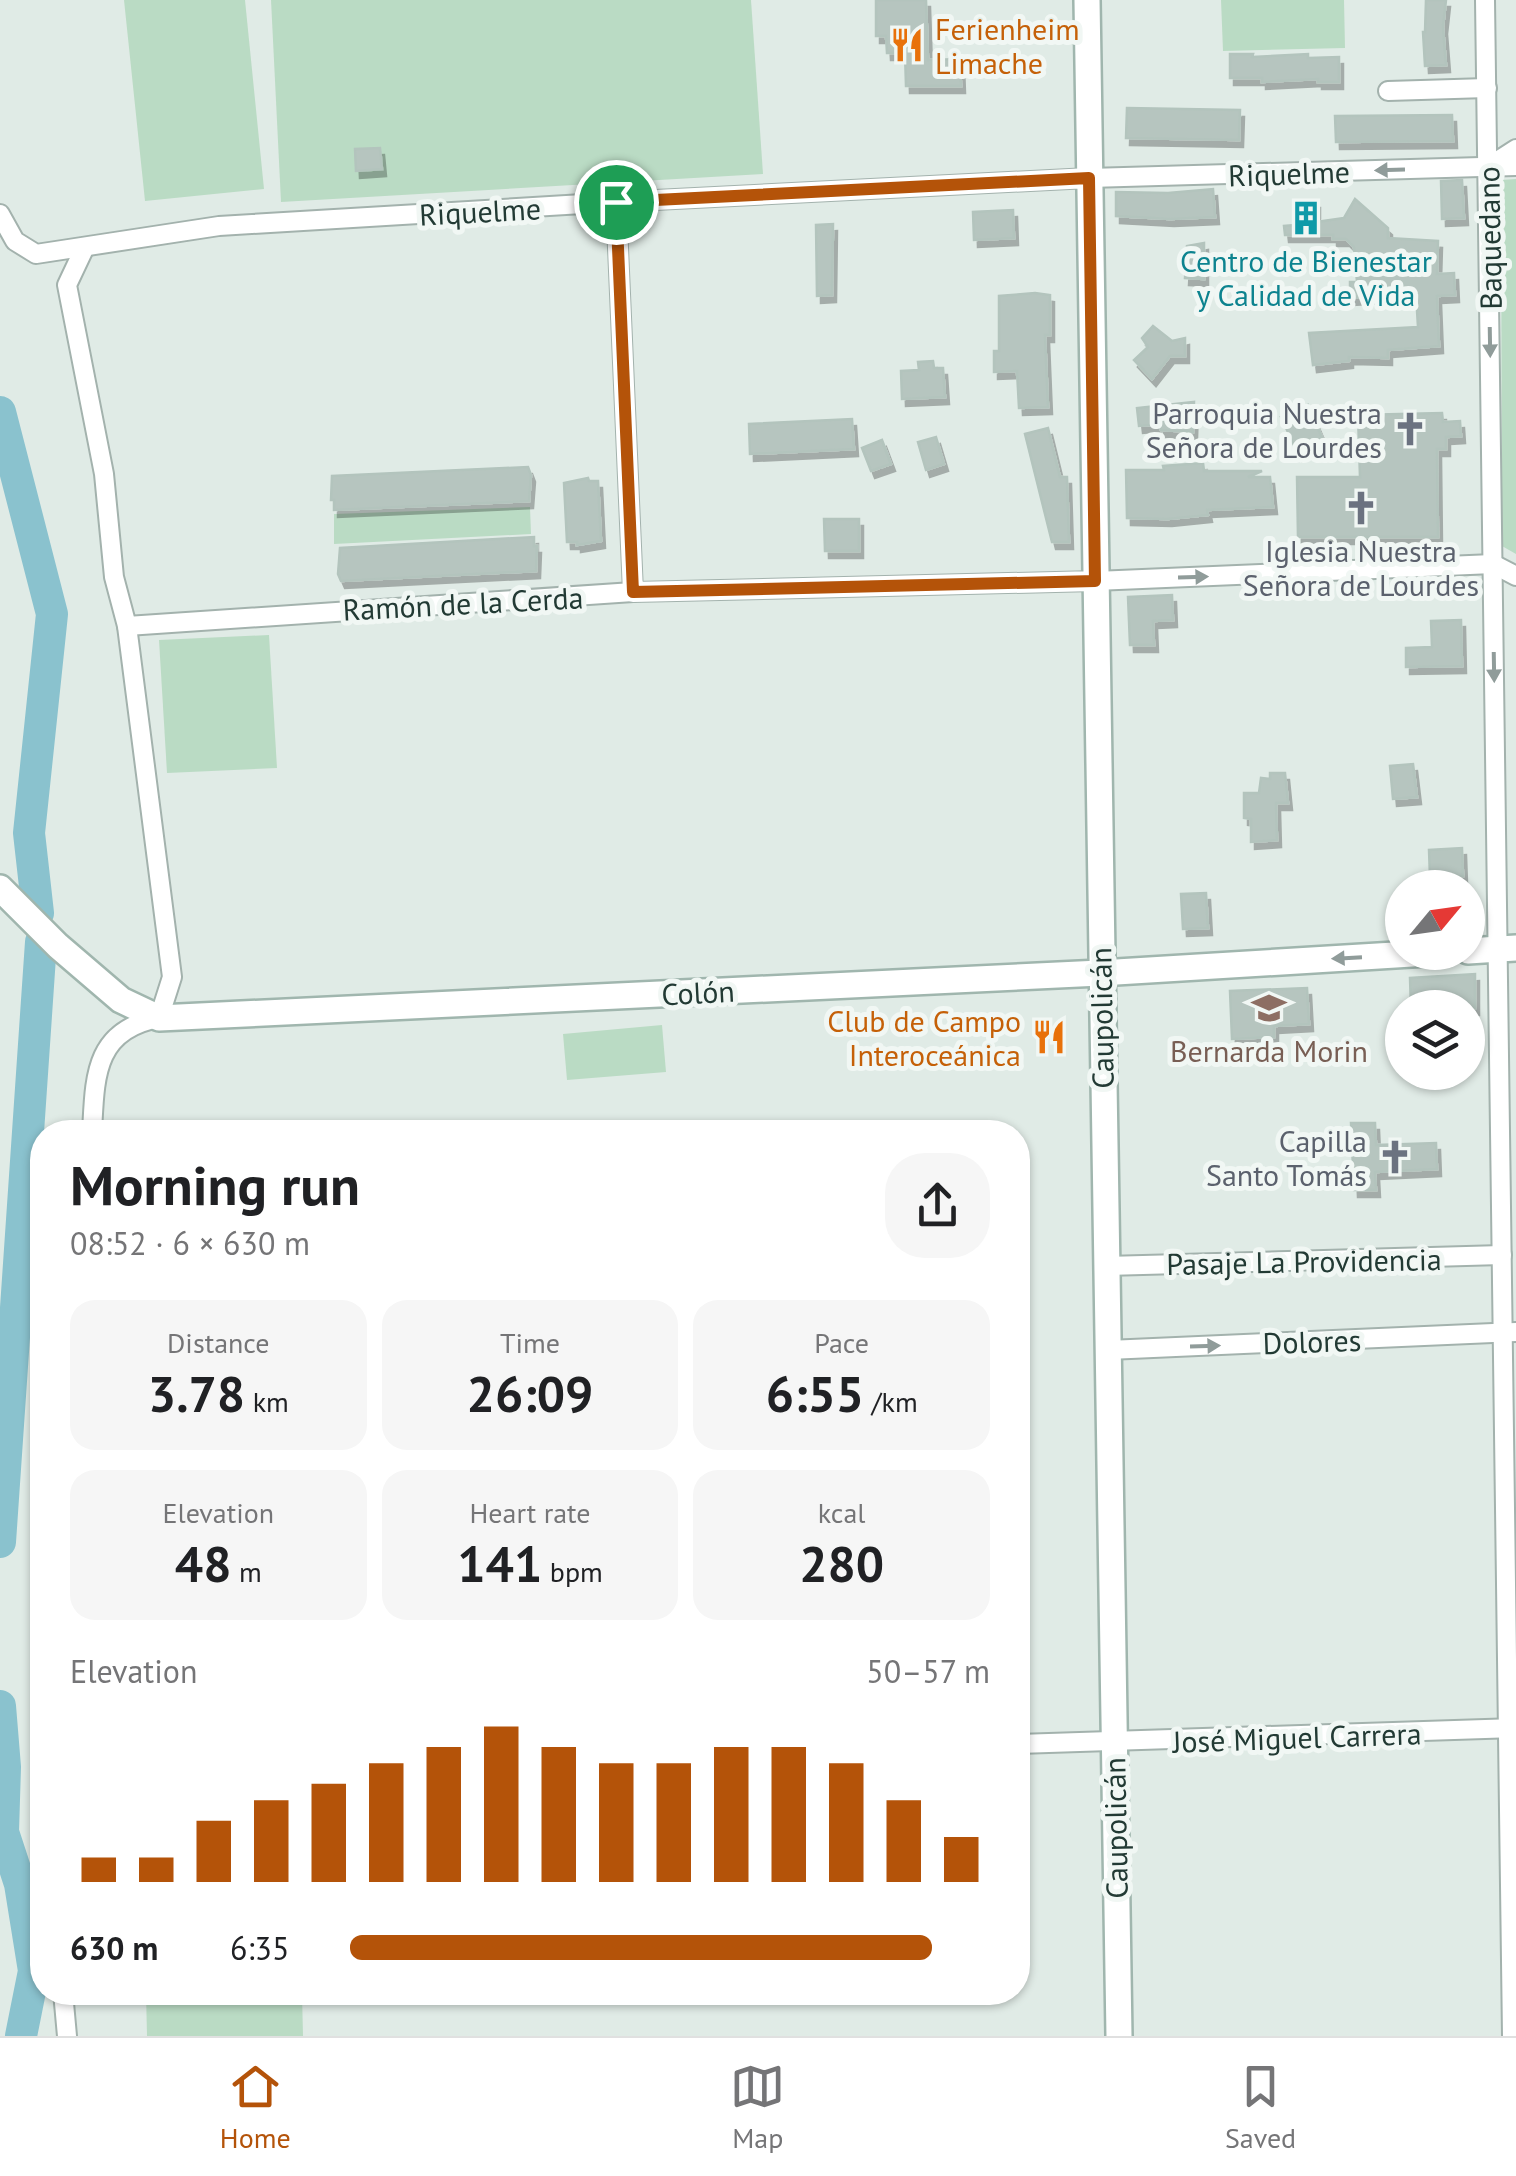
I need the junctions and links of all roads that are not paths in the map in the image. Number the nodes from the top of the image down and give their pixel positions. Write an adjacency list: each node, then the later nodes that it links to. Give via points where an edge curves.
1 (1087, 0): 8 (street, Caupolicán)
2 (1486, 0): 3 (street, Baquedano)
3 (1486, 88): 4 (street); 7 (street, Baquedano)
4 (1388, 91)
5 (1516, 149): 7 (street)
6 (1516, 166): 7 (street, Riquelme)
7 (1488, 167): 8 (street, Riquelme, one-way to 8); 12 (street, Baquedano, one-way to 12)
8 (1089, 178): 9 (street, Riquelme); 14 (street, Caupolicán)
9 (616, 202): 11 (street, Riquelme, via 219,226); 15 (street)
10 (0, 214): 11 (street, Riquelme, via 16,241 36,254)
11 (84, 248): 16 (street, via 67,285)
12 (1493, 564): 13 (street, Ramón de la Cerda); 14 (street, Ramón de la Cerda, one-way to 12); 18 (street, Baquedano, one-way to 18)
13 (1516, 576)
14 (1095, 581): 15 (street, Ramón de la Cerda); 20 (street, Caupolicán)
15 (633, 592): 16 (street, Ramón de la Cerda)
16 (127, 626): 21 (street, via 172,977)
17 (0, 888): 21 (street, Colón, via 120,1000)
18 (1507, 949): 23 (street, Baquedano)
19 (1385, 956): 20 (street, Colón, one-way to 20)
20 (1100, 973): 21 (street, Colón); 24 (street, Caupolicán)
21 (159, 1018): 22 (street, via 122,1032 104,1052)
22 (93, 1120)
23 (1502, 1256): 24 (street, Pasaje La Providencia); 25 (street, Baquedano)
24 (1106, 1266): 26 (street, Caupolicán)
25 (1509, 1333): 26 (street, Dolores, one-way to 25); 27 (street, Baquedano)
26 (1108, 1350): 29 (street, Caupolicán)
27 (1512, 1728): 29 (street, José Miguel Carrera); 33 (street, Baquedano)
28 (1030, 1744): 29 (street, José Miguel Carrera)
29 (1114, 1744): 32 (street, Caupolicán)
30 (64, 2005): 31 (street)
31 (67, 2036)
32 (1119, 2036)
33 (1512, 2036)

